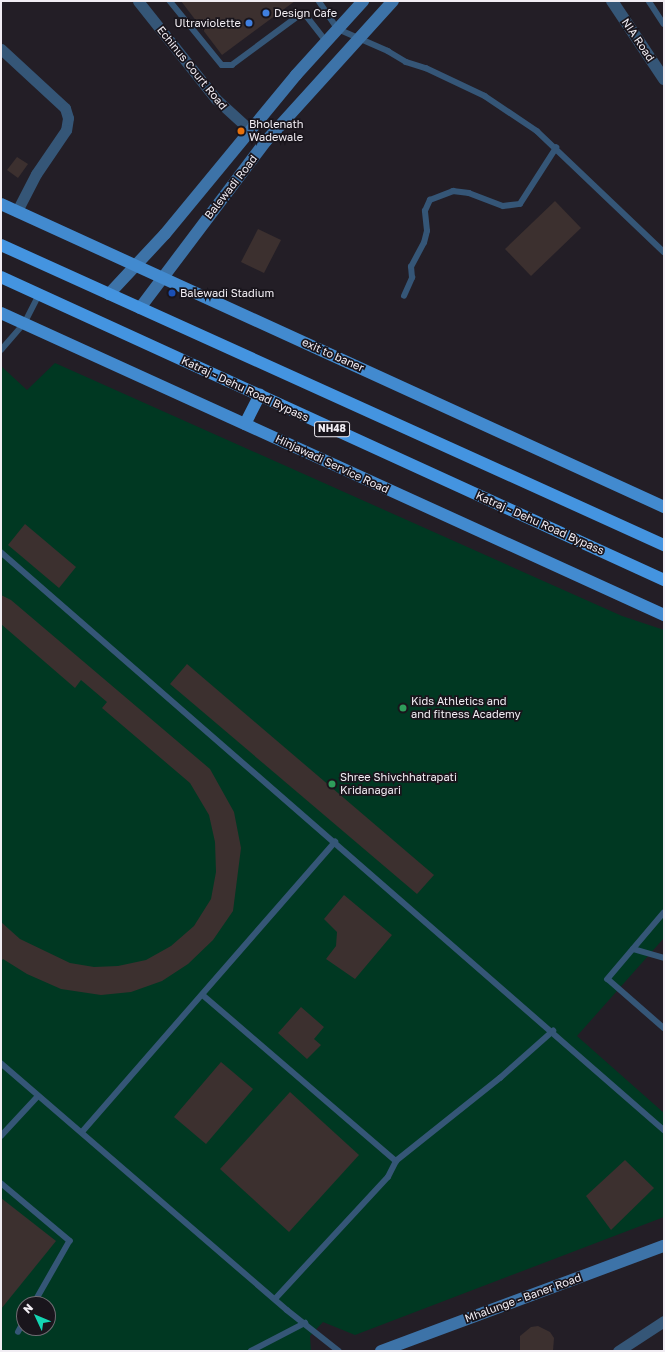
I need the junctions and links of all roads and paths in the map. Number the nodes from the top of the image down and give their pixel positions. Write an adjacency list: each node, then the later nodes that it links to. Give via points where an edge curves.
1 (138, 1): 14 (street, Echinus Court Road, via 216,99)
2 (170, 1): 11 (lane, via 217,62 227,66 232,65 301,14 305,14)
3 (319, 1): 9 (lane)
4 (363, 1): 9 (main road, Balewadi Road)
5 (393, 1): 10 (main road, Balewadi Road)
6 (612, 1): 13 (street, NIA Road)
7 (649, 1): 8 (lane)
8 (664, 24)
9 (338, 29): 10 (lane); 11 (main road, Balewadi Road)
10 (360, 39): 15 (lane, via 485,96 537,131); 22 (main road, Balewadi Road, via 266,142)
11 (327, 42): 14 (main road, Balewadi Road)
12 (1, 49): 17 (street, via 65,108 68,118 66,130 36,174)
13 (664, 79)
14 (250, 130): 20 (main road, Balewadi Road, via 165,234)
15 (556, 148): 19 (lane); 25 (lane, via 520,204 503,206 469,193 453,191 430,200 425,211 427,231 424,243 411,267 412,278)
16 (1, 204): 17 (main road, exit to baner)
17 (16, 211): 20 (main road, exit to baner)
18 (1, 245): 23 (highway, NH48)
19 (664, 252)
20 (135, 266): 22 (main road, exit to baner); 23 (main road, Balewadi Road)
21 (1, 277): 24 (highway, Katraj - Dehu Road Bypass / NH48)
22 (161, 277): 26 (main road, Balewadi Road); 32 (main road, exit to baner)
23 (109, 294): 26 (highway, NH48)
24 (39, 295): 28 (lane); 30 (highway, Katraj - Dehu Road Bypass / NH48)
25 (404, 296)
26 (140, 308): 33 (highway, NH48)
27 (1, 313): 28 (main road, Hinjawadi Service Road)
28 (24, 324): 29 (lane); 31 (main road, Hinjawadi Service Road)
29 (1, 350)
30 (260, 396): 31 (main road); 35 (highway, Katraj - Dehu Road Bypass / NH48)
31 (245, 424): 36 (main road, Hinjawadi Service Road)
32 (664, 507)
33 (664, 545)
34 (1, 552): 37 (lane)
35 (664, 580)
36 (664, 615)
37 (336, 842): 41 (lane); 43 (lane)
38 (664, 913): 39 (lane)
39 (634, 949): 40 (lane, via 650,956); 42 (lane, via 608,979)
40 (664, 958)
41 (203, 994): 47 (lane); 49 (lane)
42 (664, 1028)
43 (553, 1030): 46 (lane); 49 (lane, via 500,1078)
44 (1, 1063): 45 (lane)
45 (38, 1096): 47 (lane); 48 (lane)
46 (664, 1130)
47 (82, 1132): 53 (lane)
48 (1, 1136)
49 (396, 1161): 53 (lane, via 388,1177)
50 (1, 1183): 52 (lane, via 70,1241)
51 (664, 1246): 58 (main road, Mhalunge - Baner Road)
52 (39, 1296)
53 (275, 1299): 55 (lane)
54 (664, 1321): 59 (street)
55 (305, 1323): 56 (lane); 57 (lane)
56 (250, 1351)
57 (339, 1351)
58 (381, 1351)
59 (618, 1351)

